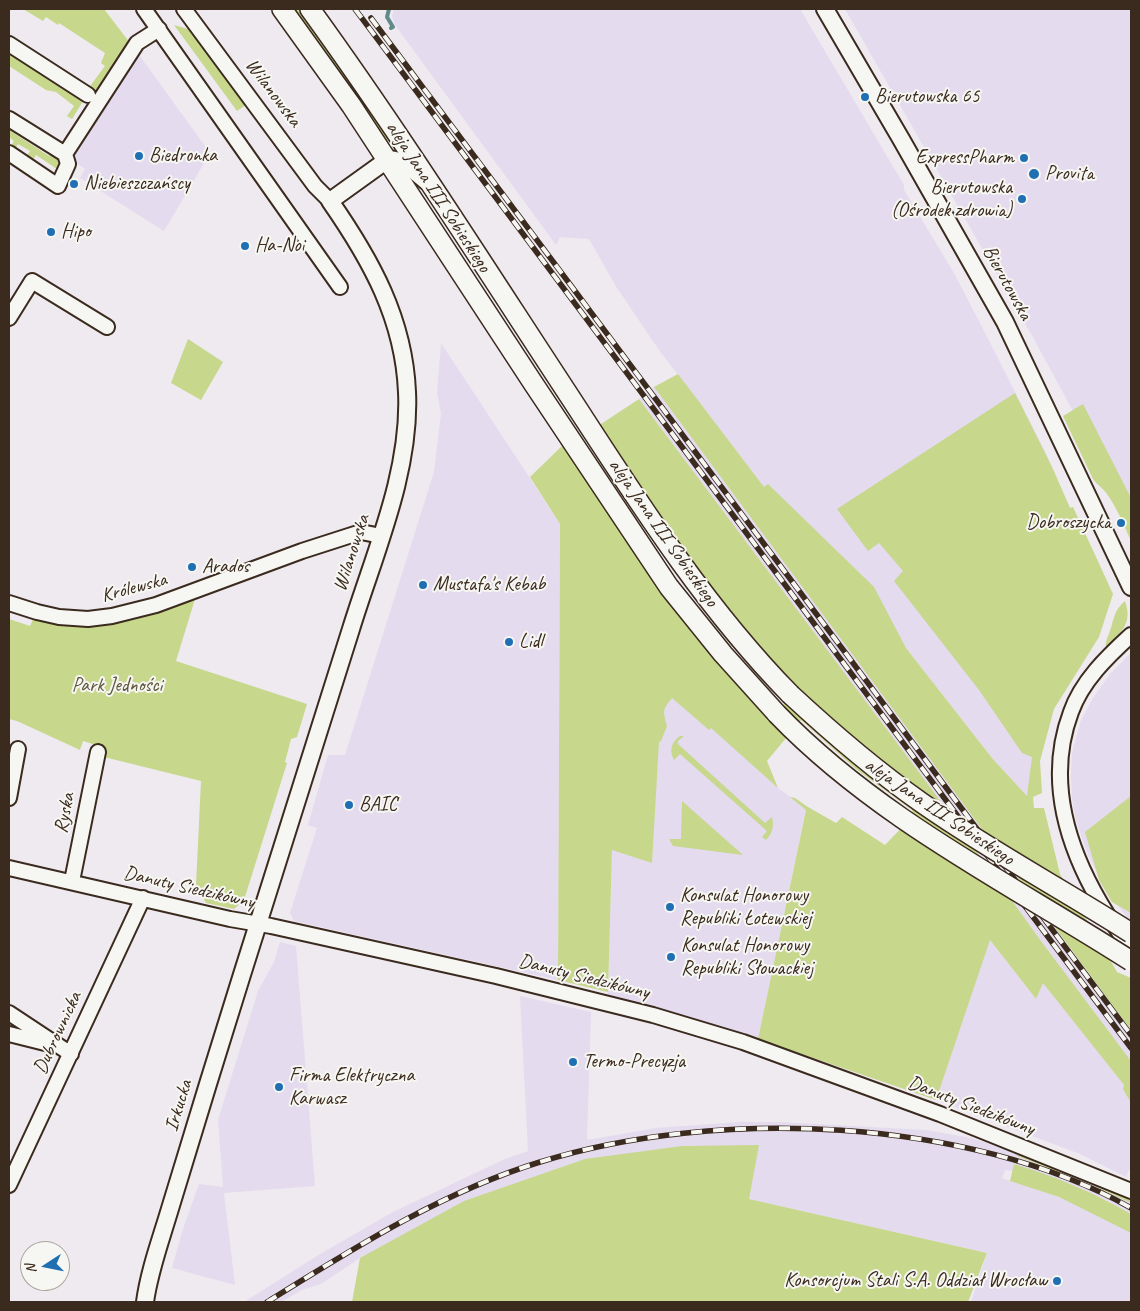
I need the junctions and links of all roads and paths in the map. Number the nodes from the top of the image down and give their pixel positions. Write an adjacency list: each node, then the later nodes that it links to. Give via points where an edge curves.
1 (144, 9): 6 (street)
2 (184, 9): 14 (street, Wilanowska)
3 (282, 9): 12 (main road, aleja Jana III Sobieskiego)
4 (310, 9): 13 (main road, aleja Jana III Sobieskiego)
5 (824, 9): 19 (street, Bierutowska, via 1005,322)
6 (159, 29): 11 (street, via 137,43); 15 (street)
7 (9, 44): 8 (street)
8 (88, 95)
9 (9, 119): 11 (street)
10 (9, 153): 11 (street, via 58,186 68,164)
11 (66, 154)
12 (387, 160): 13 (street, via 393,158 401,162); 14 (street); 31 (main road, aleja Jana III Sobieskiego, bridge, via 669,587 722,654 778,714 855,784 912,825)
13 (432, 186): 29 (main road, aleja Jana III Sobieskiego, bridge, via 691,578 790,694 848,747 923,804)
14 (330, 201): 18 (street, Wilanowska, via 380,281 404,362 408,428 400,471)
15 (340, 287)
16 (9, 318): 17 (street, via 32,281)
17 (107, 327)
18 (381, 536): 20 (street, Królewska, via 361,532 156,605 112,616 88,619 59,617); 28 (street, Wilanowska)
19 (1131, 588)
20 (9, 603)
21 (1131, 636): 30 (street, via 1095,672 1071,711 1060,754 1059,778 1065,820 1080,865)
22 (18, 749): 24 (street)
23 (98, 752): 26 (street, Ryska)
24 (9, 798)
25 (9, 868): 26 (street, Danuty Siedzikówny)
26 (72, 881): 27 (street, Danuty Siedzikówny)
27 (143, 898): 28 (street, Danuty Siedzikówny); 34 (street, Dubrownicka)
28 (257, 924): 36 (street, Danuty Siedzikówny, via 537,986 737,1040 964,1123); 37 (street, Irkucka, via 154,1259)
29 (1131, 933)
30 (1131, 949)
31 (1131, 962)
32 (9, 1014): 34 (street)
33 (9, 1034): 34 (street)
34 (65, 1050): 35 (street, Dubrownicka)
35 (9, 1186)
36 (1131, 1191)
37 (145, 1302)

